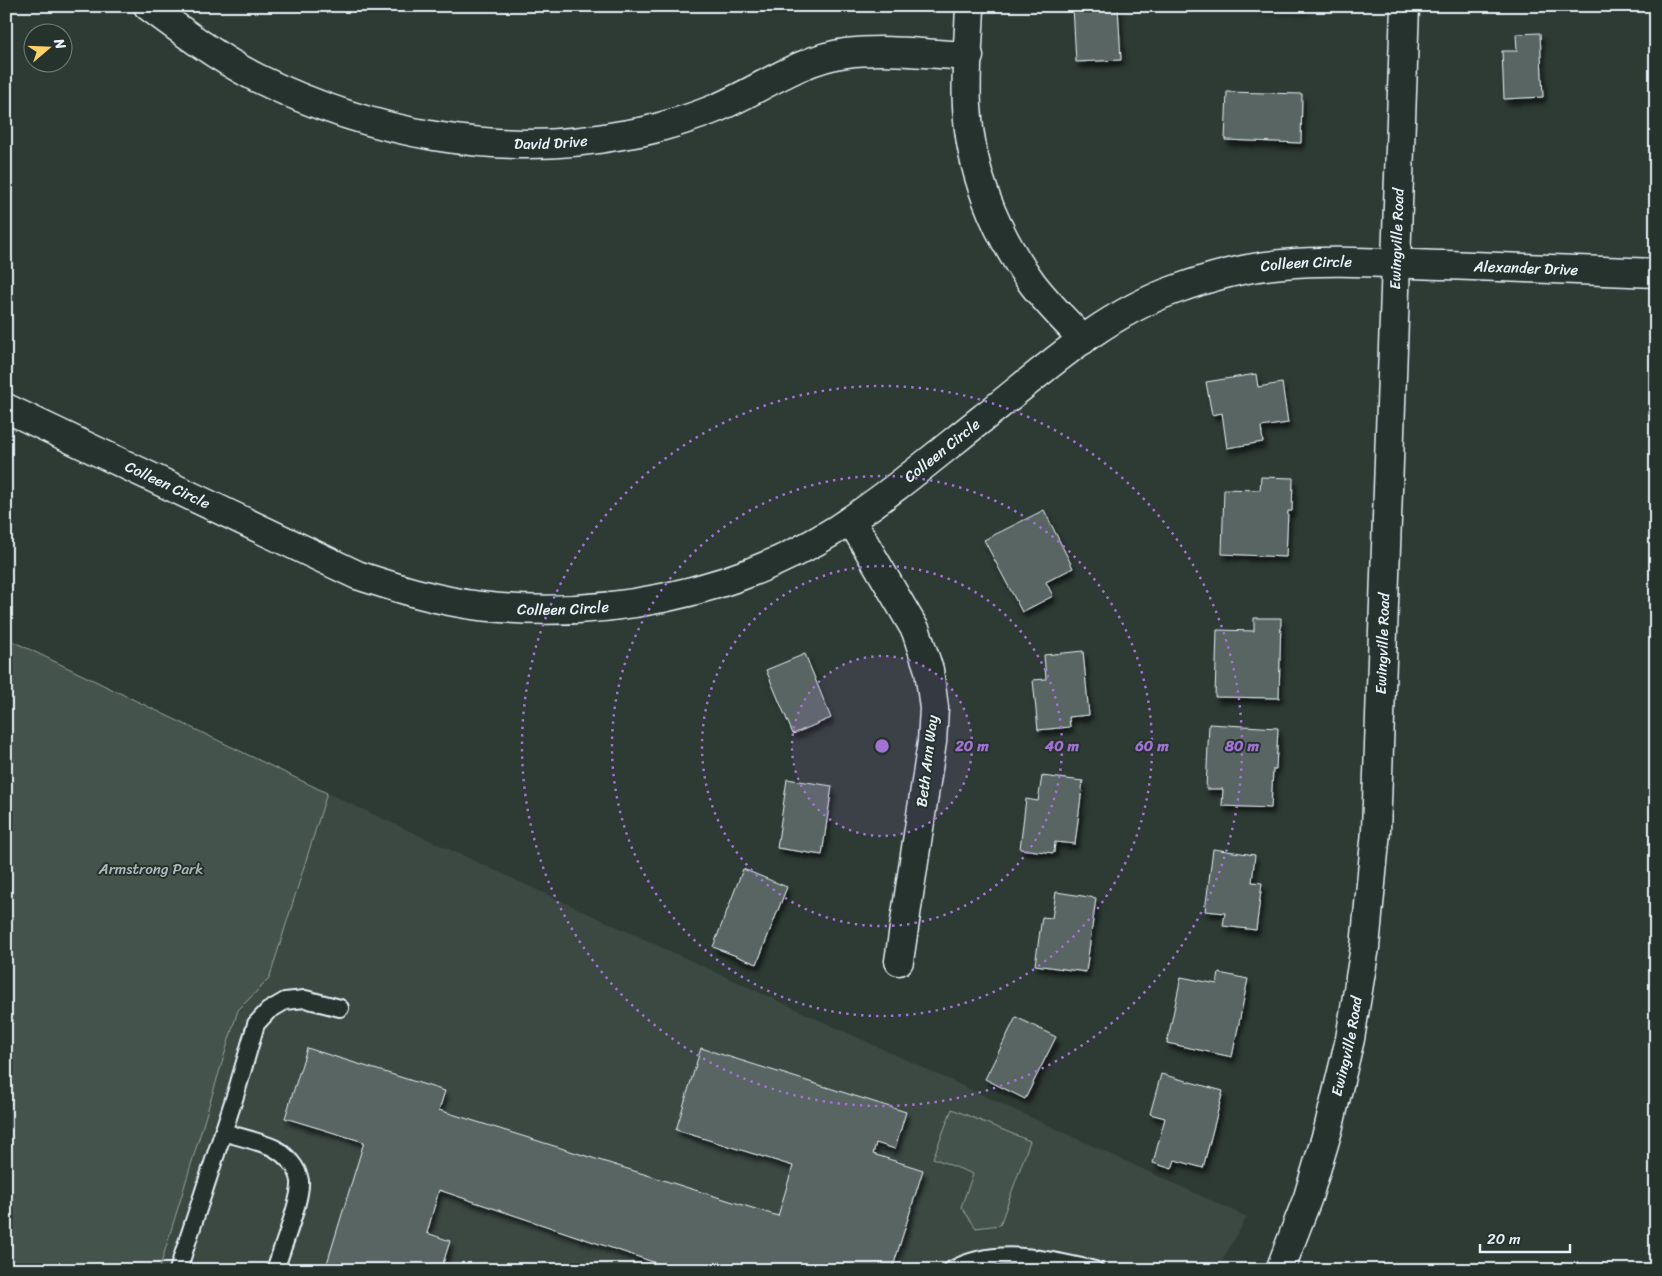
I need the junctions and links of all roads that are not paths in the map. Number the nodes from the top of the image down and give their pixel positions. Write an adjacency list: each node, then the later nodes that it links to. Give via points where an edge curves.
1 (148, 6): 4 (street, David Drive, via 224,59 317,104 390,127 465,141 522,145 591,141 658,128 714,109 809,63 845,53)
2 (970, 6): 4 (street)
3 (1405, 6): 5 (street, Ewingville Road)
4 (969, 56): 7 (street, via 967,106 973,155 987,203 1008,248 1033,284)
5 (1396, 264): 6 (street, Alexander Drive); 7 (street, Colleen Circle, via 1281,264 1218,275 1170,291 1126,312); 18 (street, Ewingville Road, via 1376,830 1365,947 1350,1039 1328,1130 1308,1197)
6 (1656, 272)
7 (1083, 340): 9 (street, Colleen Circle)
8 (6, 408): 9 (street, Colleen Circle, via 357,575 411,592 476,605 534,610 591,608 656,600 721,583 783,558)
9 (851, 520): 10 (street, Beth Ann Way, via 916,631 929,670 934,708 932,742)
10 (899, 961)
11 (340, 1008): 12 (lane, via 305,999 285,1002 268,1011 256,1024)
12 (223, 1132): 15 (lane); 16 (lane, via 274,1148 295,1167 300,1182 296,1206)
13 (1014, 1263): 14 (lane); 17 (lane, via 1000,1256 980,1259)
14 (1091, 1269)
15 (178, 1270)
16 (275, 1270)
17 (952, 1270)
18 (1280, 1270)

